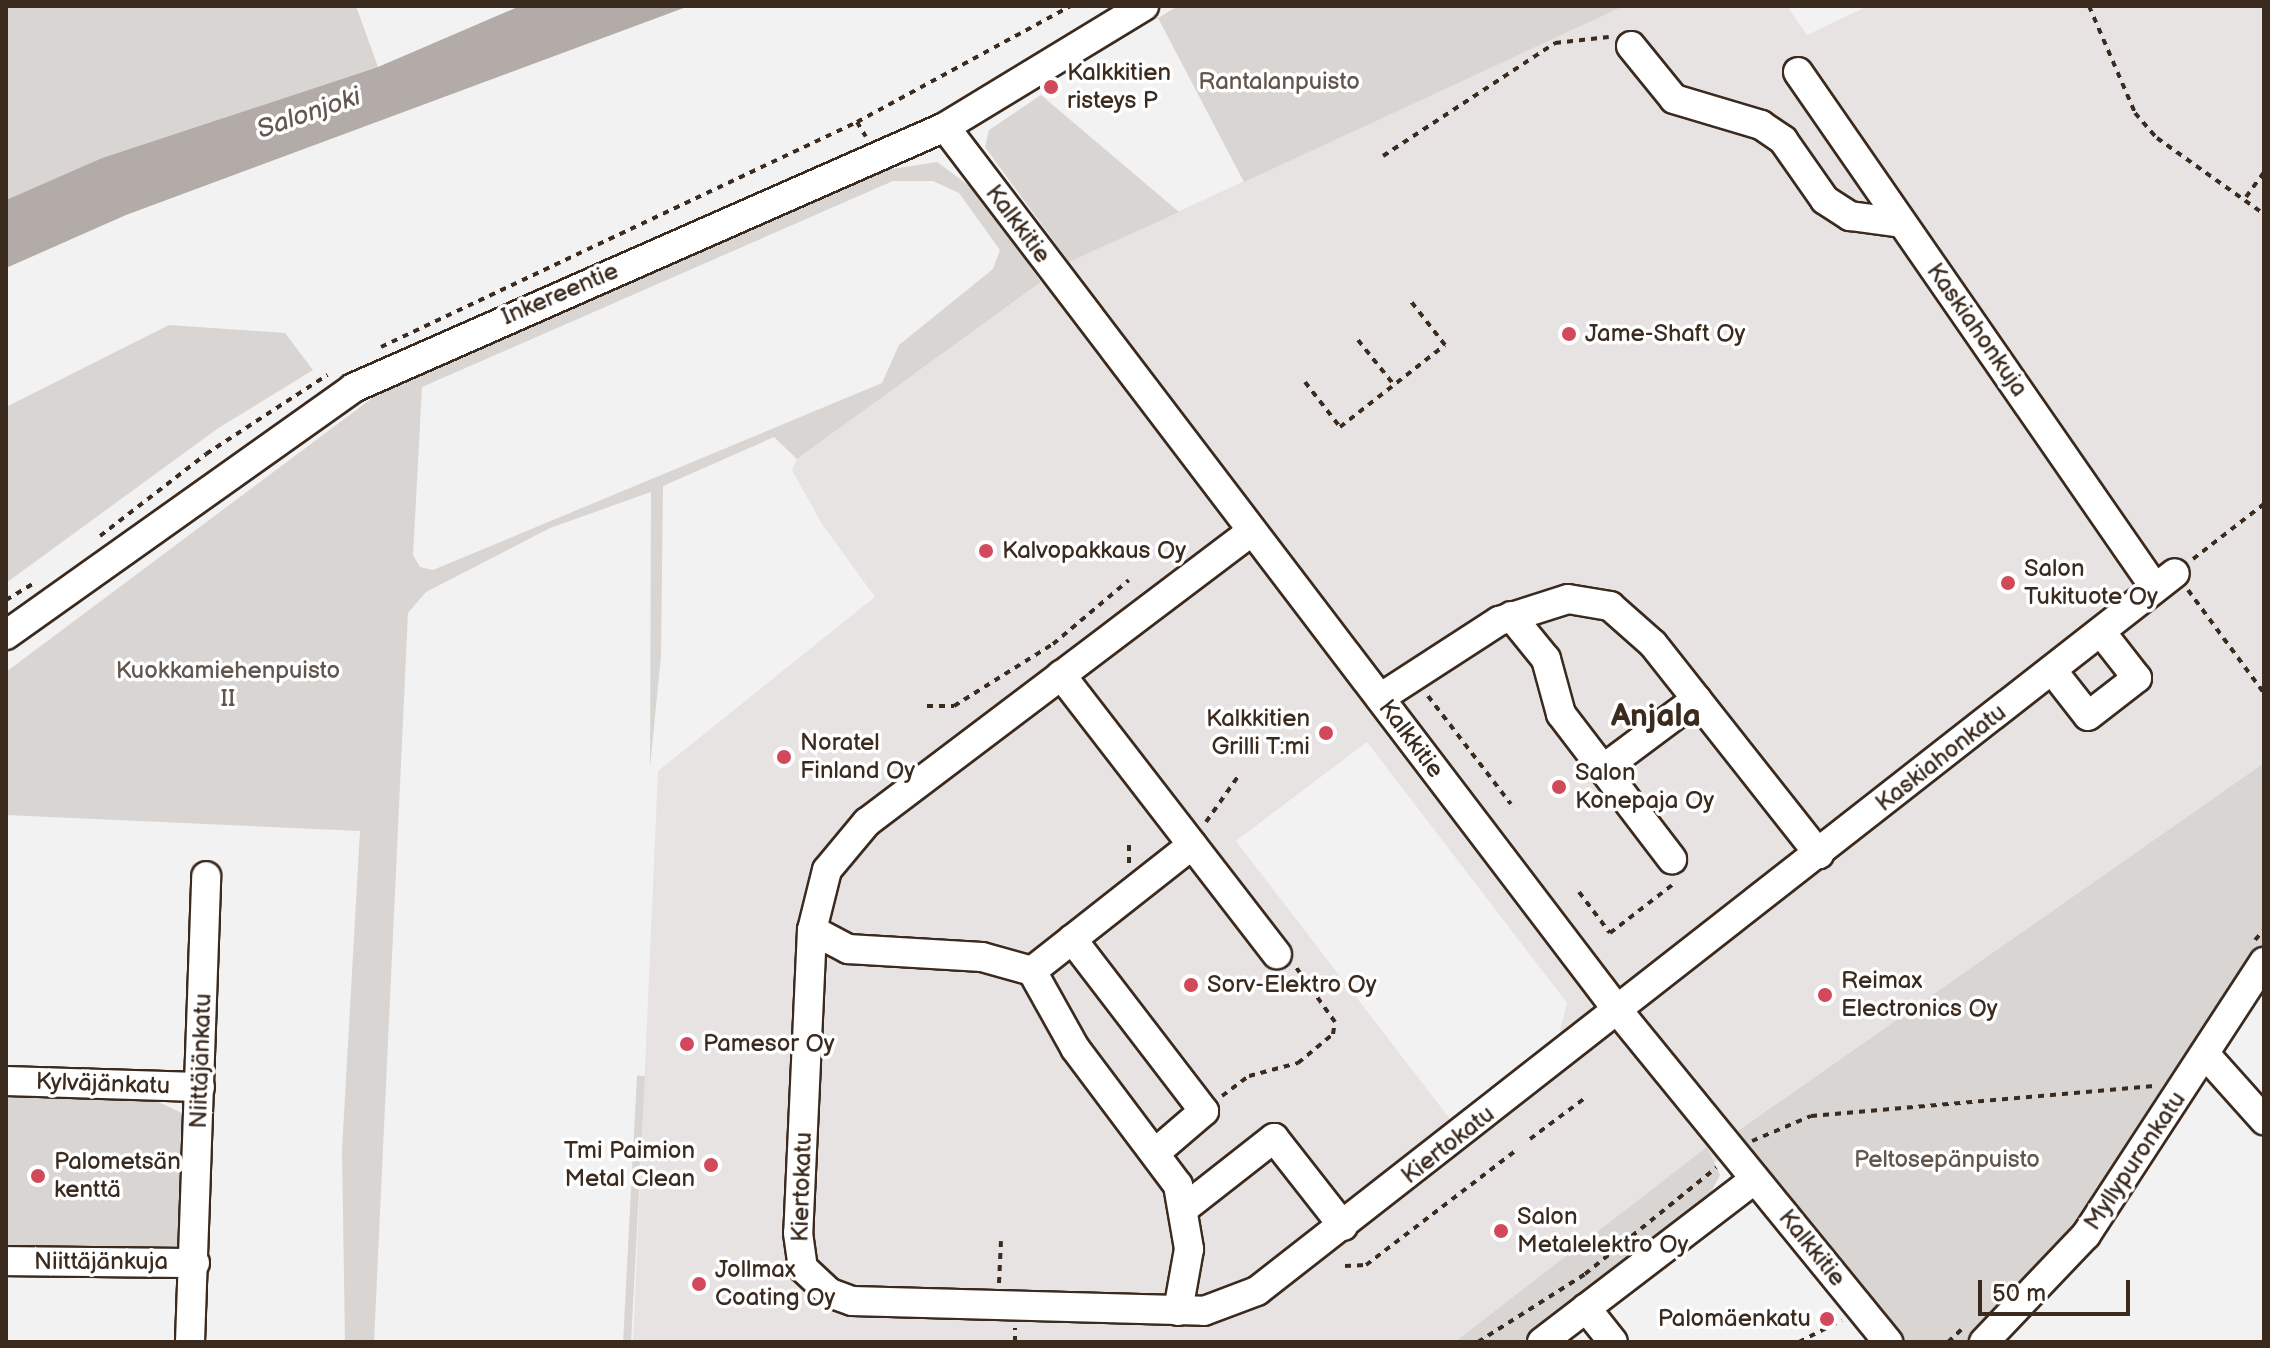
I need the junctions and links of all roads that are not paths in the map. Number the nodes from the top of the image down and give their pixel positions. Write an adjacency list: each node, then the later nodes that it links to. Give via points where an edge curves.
1 (1144, 6): 4 (street, Inkereentie)
2 (1631, 46): 5 (street, via 1674,99 1761,125 1783,140 1825,200 1850,216)
3 (1798, 72): 5 (street, Kaskiahonkuja)
4 (945, 127): 6 (street, Kalkkitie); 10 (street, Inkereentie, via 353,388)
5 (1902, 223): 7 (street, Kaskiahonkuja)
6 (1252, 531): 12 (street, Kiertokatu); 13 (street, Kalkkitie)
7 (2165, 581): 9 (street, Kaskiahonkatu)
8 (1511, 616): 13 (street); 14 (street, via 1568,599 1610,606 1653,644); 15 (street, via 1546,659 1561,714)
9 (2101, 632): 11 (street, Kaskiahonkatu); 11 (street, via 2137,678 2088,716)
10 (6, 635)
11 (2052, 670): 17 (street, Kaskiahonkatu)
12 (1061, 675): 16 (street); 20 (street, Kiertokatu, via 867,822 827,870)
13 (1380, 698): 25 (street, Kalkkitie)
14 (1697, 699): 15 (street); 17 (street)
15 (1603, 769): 18 (street)
16 (1192, 845): 21 (street); 22 (street)
17 (1819, 854): 25 (street, Kaskiahonkatu)
18 (1672, 859)
19 (206, 876): 28 (street, Niittäjänkatu)
20 (812, 930): 24 (street, via 848,949 982,957); 37 (street, Kiertokatu, via 798,1233 803,1268 830,1293 852,1301)
21 (1072, 939): 24 (street); 30 (street, via 1204,1111)
22 (1277, 954)
23 (2264, 962): 26 (street, Myllypuronkatu)
24 (1032, 971): 30 (street, via 1075,1048)
25 (1619, 1012): 31 (street, Kalkkitie); 33 (street, Kiertokatu)
26 (2205, 1054): 29 (street); 38 (street, Myllypuronkatu, via 2086,1235)
27 (6, 1081): 28 (street, Kylväjänkatu)
28 (200, 1087): 35 (street, Niittäjänkatu)
29 (2264, 1120)
30 (1155, 1153): 32 (street)
31 (1755, 1179): 36 (street); 42 (street, Kalkkitie)
32 (1186, 1207): 33 (street, via 1274,1138); 37 (street, via 1189,1249)
33 (1343, 1226): 37 (street, Kiertokatu, via 1235,1303)
34 (6, 1261): 35 (street, Niittäjänkuja)
35 (195, 1263): 39 (street, Niittäjänkatu)
36 (1586, 1308): 40 (street); 41 (street)
37 (1178, 1311)
38 (1976, 1332)
39 (190, 1342)
40 (1542, 1342)
41 (1613, 1342)
42 (1888, 1342)

